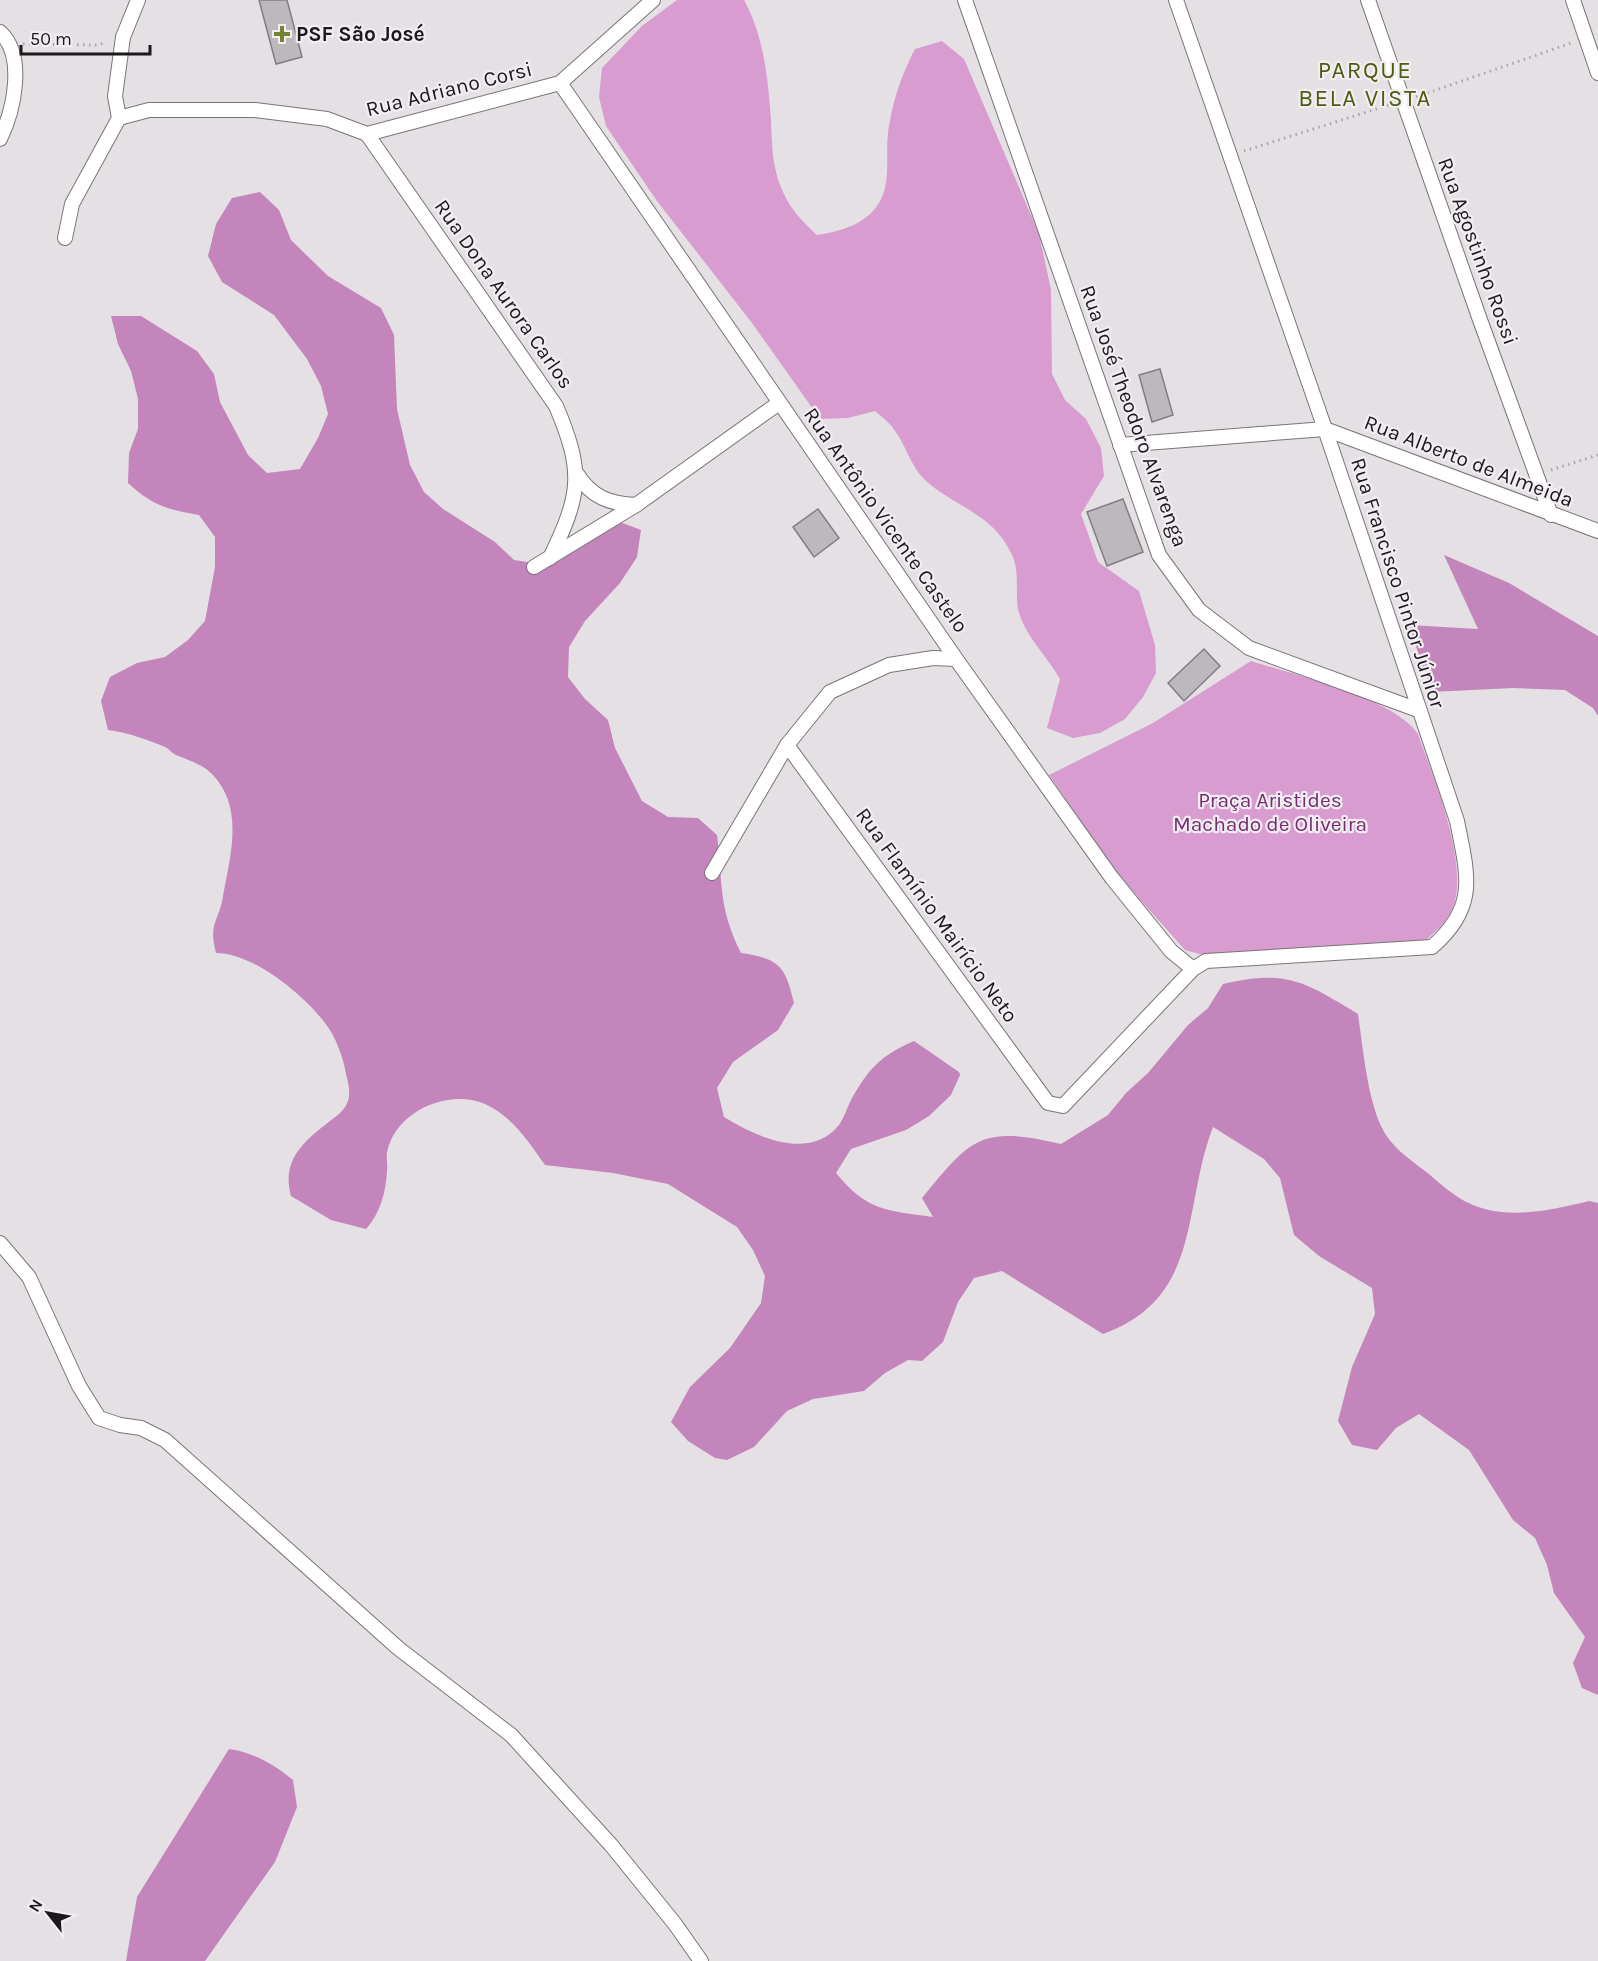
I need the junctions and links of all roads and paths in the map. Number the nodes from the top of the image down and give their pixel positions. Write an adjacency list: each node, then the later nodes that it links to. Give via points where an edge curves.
1 (138, 0): 8 (street)
2 (653, 0): 12 (street, Rua Adriano Corsi)
3 (965, 0): 21 (street, Rua José Theodoro Alvarenga)
4 (1176, 0): 17 (street, Rua Francisco Pintor Júnior)
5 (1368, 0): 13 (street, Rua Agostinho Rossi)
6 (1573, 0): 9 (street)
7 (0, 32): 10 (street)
8 (123, 38): 10 (path, via 98,45); 14 (street, via 115,96)
9 (1586, 38): 11 (street); 13 (path)
10 (11, 44): 16 (street, via 14,91)
11 (1598, 73)
12 (560, 83): 15 (street, Rua Adriano Corsi); 19 (street, Rua Antônio Vicente Castelo)
13 (1403, 101): 17 (path); 24 (street, Rua Agostinho Rossi)
14 (119, 118): 15 (street, Rua Adriano Corsi, via 149,110 255,110 327,119); 18 (street, via 72,204)
15 (367, 134): 23 (street, Rua Dona Aurora Carlos, via 556,406)
16 (0, 139)
17 (1230, 155): 20 (street, Rua Francisco Pintor Júnior)
18 (65, 238)
19 (779, 403): 25 (street); 30 (street, Rua Antônio Vicente Castelo)
20 (1325, 429): 21 (street); 26 (street, Rua Alberto de Almeida); 31 (street, Rua Francisco Pintor Júnior)
21 (1120, 445): 31 (street, Rua José Theodoro Alvarenga, via 1159,555 1199,610 1249,648)
22 (1598, 455): 24 (path)
23 (577, 474): 25 (street, via 592,493 606,501); 28 (street, Rua Dona Aurora Carlos, via 573,500)
24 (1535, 476): 26 (street, Rua Agostinho Rossi)
25 (636, 505): 28 (street)
26 (1551, 515): 27 (street, Rua Alberto de Almeida)
27 (1598, 531)
28 (550, 558): 29 (street)
29 (534, 567)
30 (956, 659): 32 (street, via 933,658 889,665 830,692); 34 (street, Rua Antônio Vicente Castelo, via 1112,879 1171,951)
31 (1418, 710): 34 (street, Rua Francisco Pintor Júnior, via 1457,821 1463,852 1465,898 1456,924 1432,947 1206,961)
32 (787, 745): 33 (street); 34 (street, Rua Flamínio Mairício Neto, via 1048,1103 1055,1107 1063,1106)
33 (712, 873)
34 (1193, 969)
35 (0, 1243): 36 (street, via 29,1277 79,1386 99,1418 141,1428 165,1440 398,1648 511,1735 611,1845)
36 (700, 1961)

